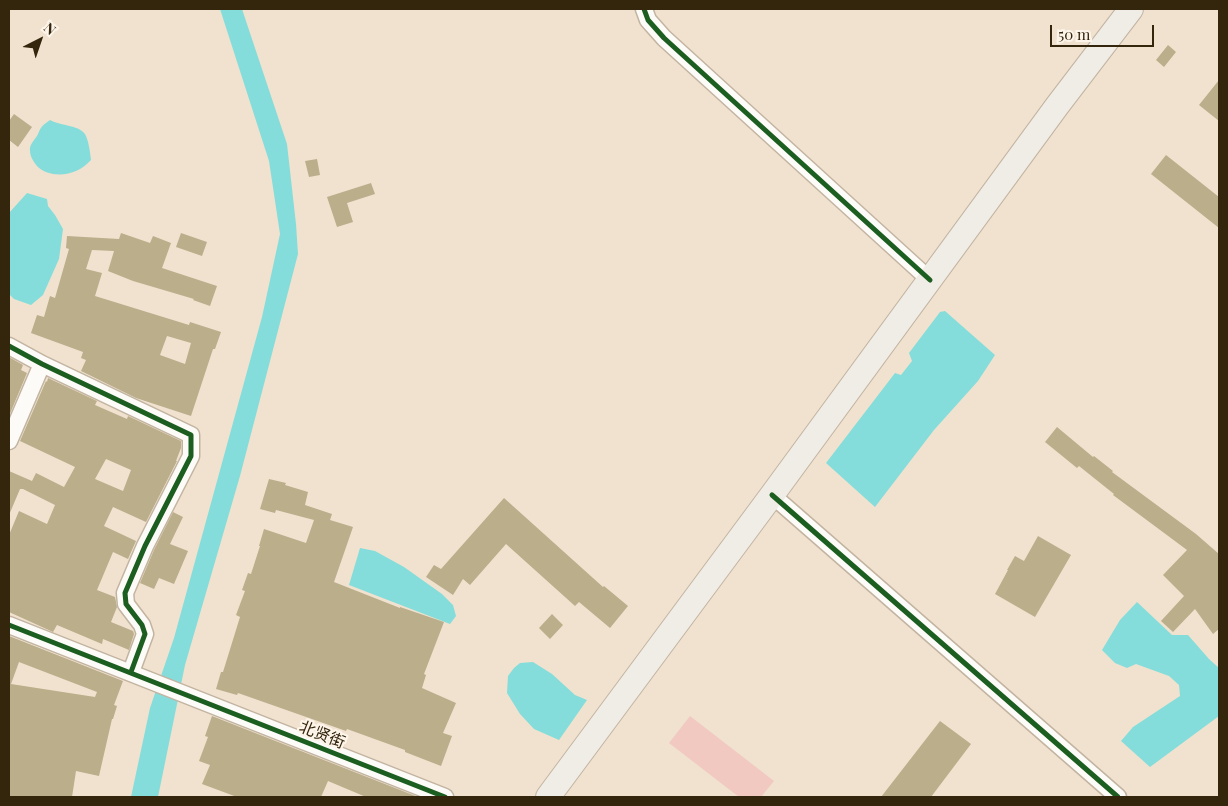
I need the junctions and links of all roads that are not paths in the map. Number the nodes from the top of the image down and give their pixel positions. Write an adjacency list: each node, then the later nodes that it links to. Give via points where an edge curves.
1 (644, 9): 3 (street, via 648,20 664,38)
2 (1131, 9): 3 (main road)
3 (930, 280): 7 (main road)
4 (9, 346): 5 (street)
5 (42, 364): 6 (street); 9 (street, via 191,435 191,456 125,593 126,604 145,634)
6 (9, 442)
7 (772, 495): 11 (main road); 12 (street)
8 (9, 625): 9 (street)
9 (131, 672): 10 (street, 北贤街)
10 (445, 797)
11 (548, 797)
12 (1118, 797)

